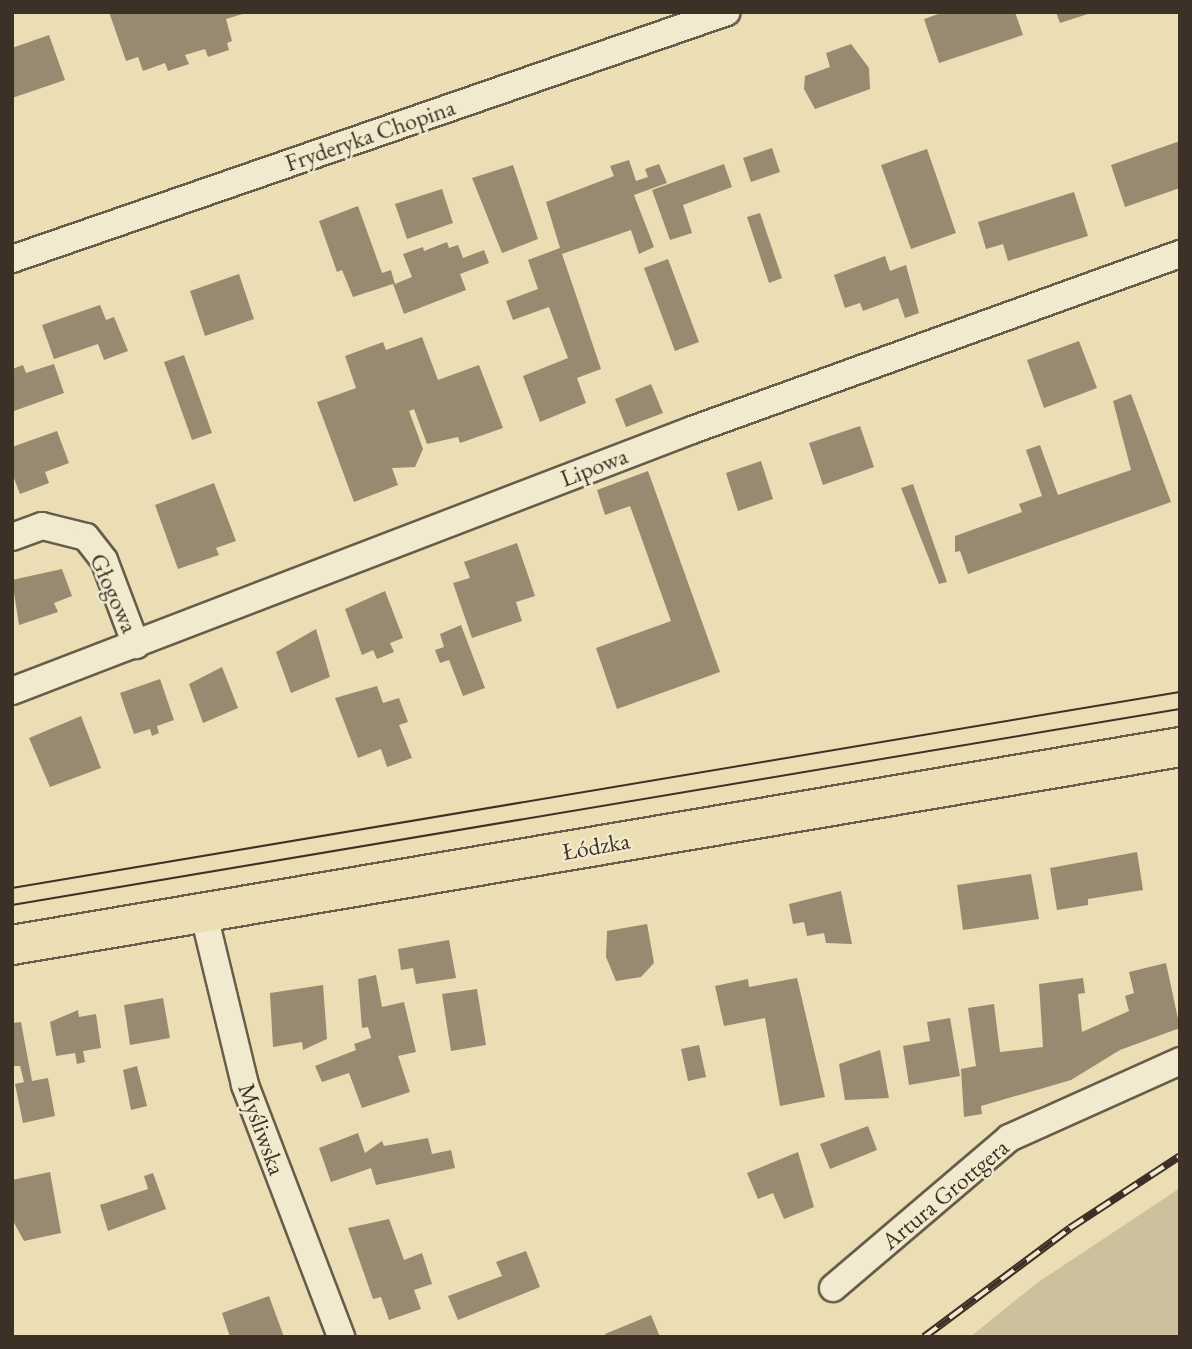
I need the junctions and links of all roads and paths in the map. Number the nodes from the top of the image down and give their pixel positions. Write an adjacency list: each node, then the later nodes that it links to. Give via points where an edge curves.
1 (727, 12): 3 (street, Fryderyka Chopina)
2 (1180, 254): 5 (street, Lipowa, via 667,439)
3 (12, 259)
4 (12, 537): 5 (street, Głogowa, via 42,526 86,537 104,561)
5 (136, 645): 6 (street, Lipowa)
6 (12, 691)
7 (1179, 749): 8 (main road, Łódzka)
8 (204, 915): 9 (main road, Łódzka); 12 (street, Myśliwska, via 245,1085)
9 (12, 945)
10 (1180, 1061): 11 (street, Artura Grottgera, via 1009,1138)
11 (833, 1288)
12 (341, 1337)

